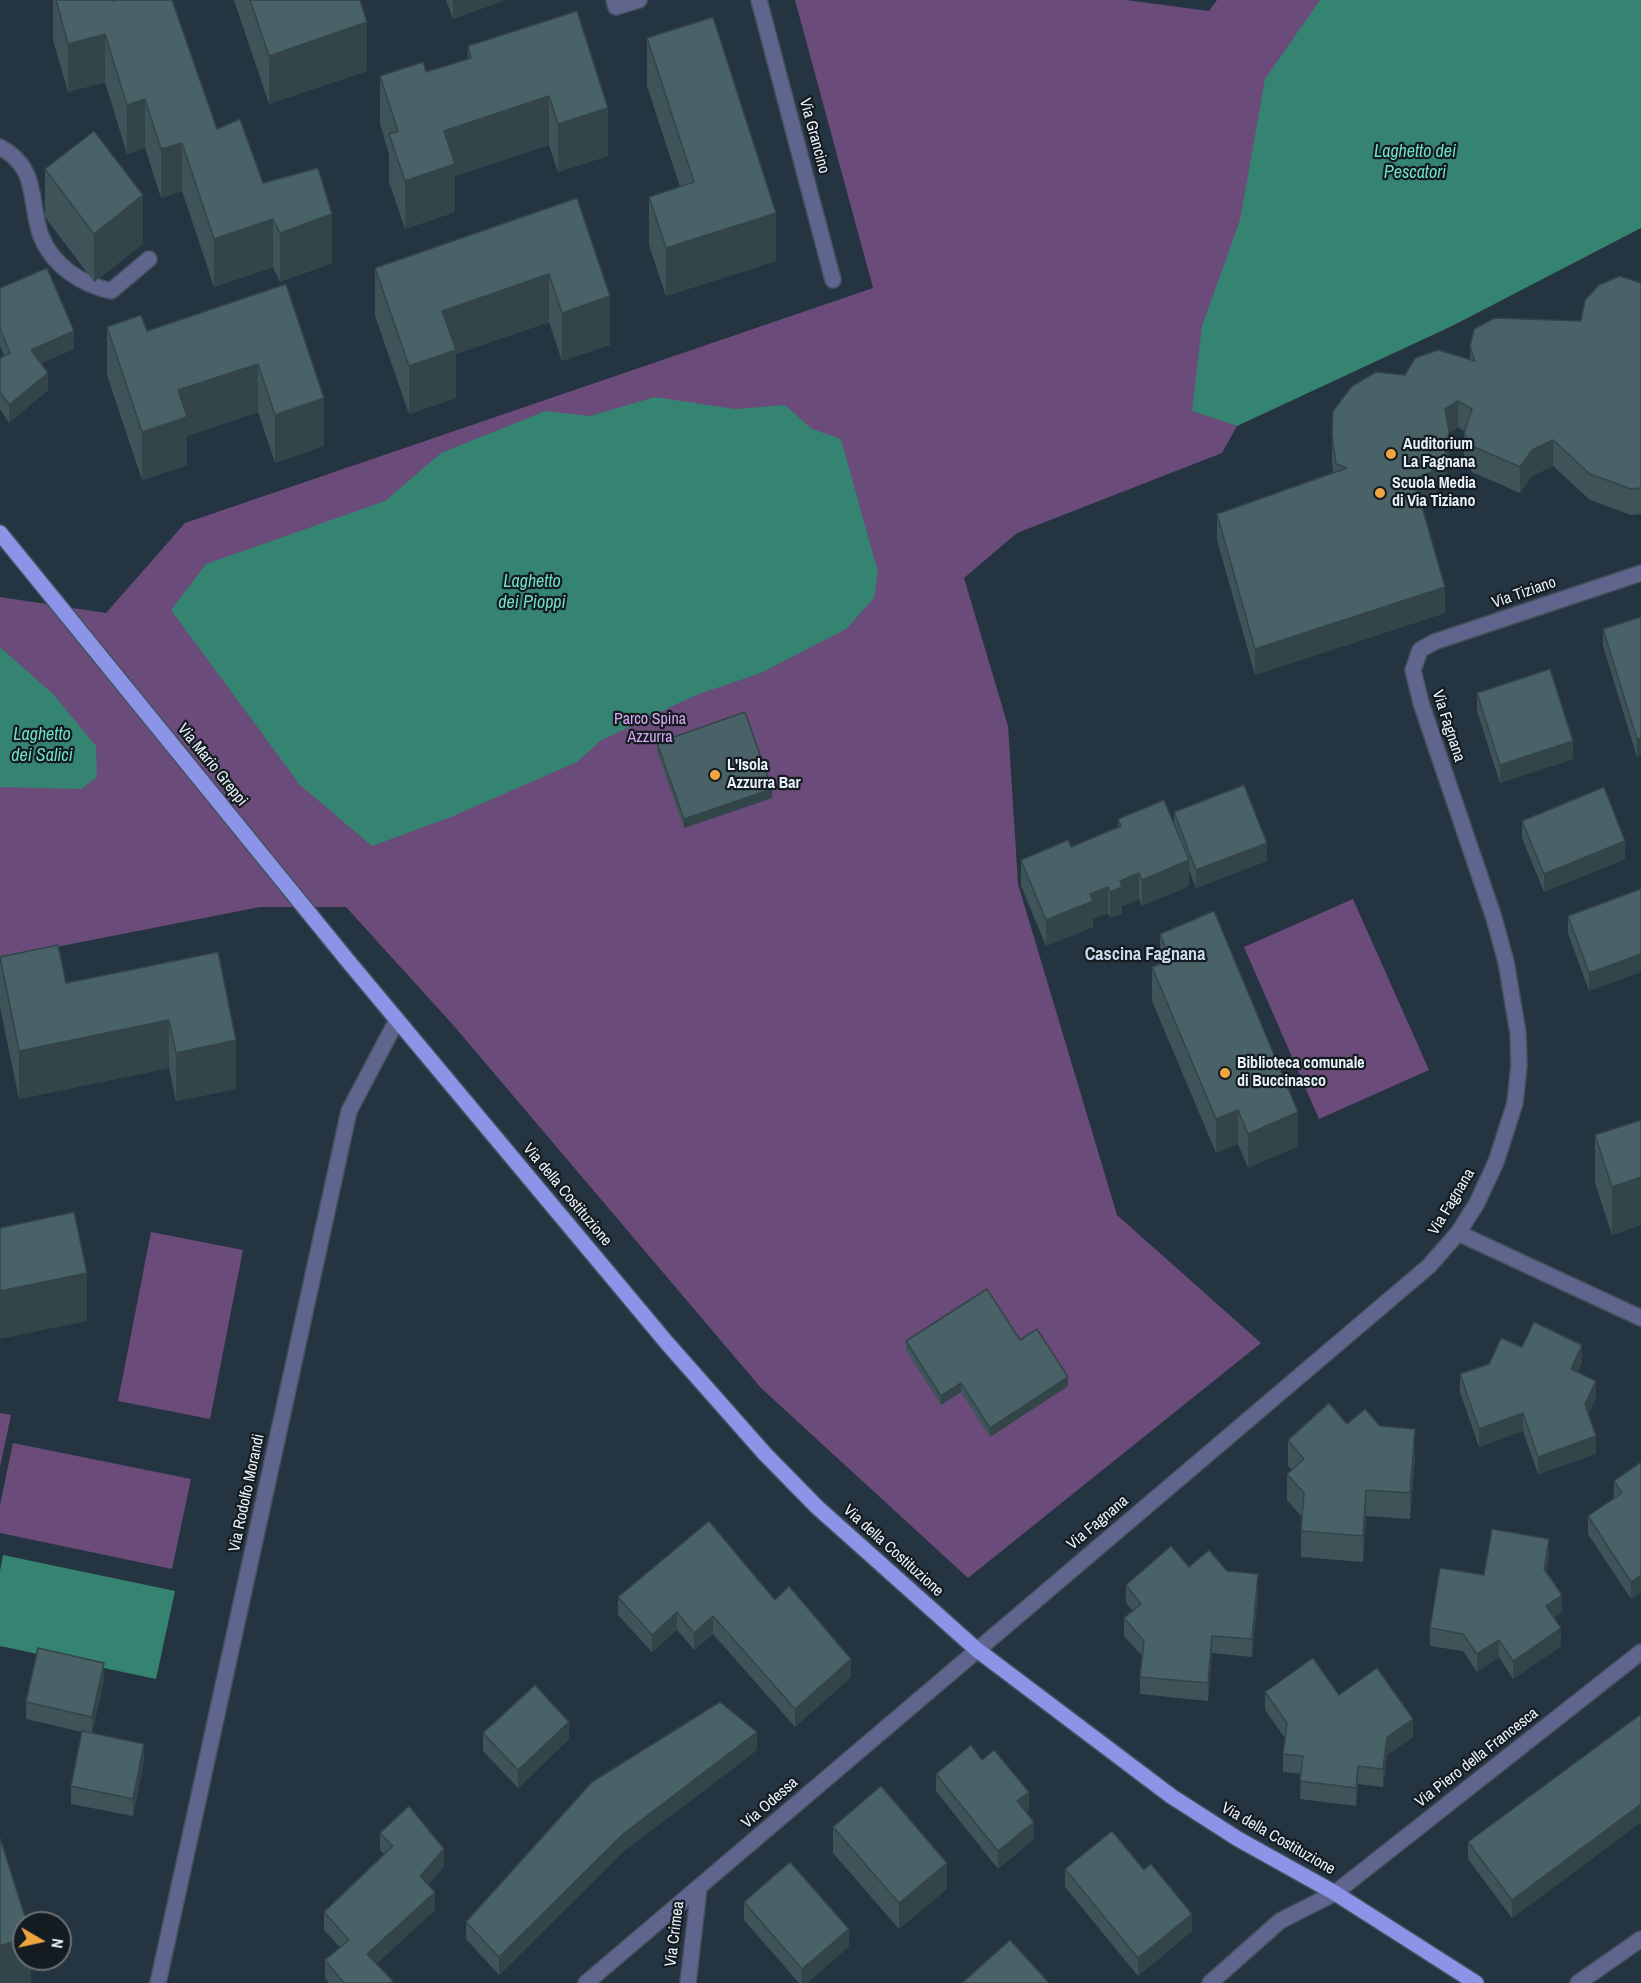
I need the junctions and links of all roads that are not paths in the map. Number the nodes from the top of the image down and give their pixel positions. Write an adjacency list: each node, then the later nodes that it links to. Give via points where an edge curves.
1 (614, 0): 2 (street, via 616,7)
2 (639, 0)
3 (759, 0): 6 (street, Via Grancino)
4 (0, 147): 5 (street, via 15,155 31,181 41,234 50,252 67,270 88,285 111,291)
5 (149, 260)
6 (834, 280)
7 (0, 532): 10 (main road, Via Mario Greppi)
8 (1641, 573): 9 (street, Via Tiziano)
9 (1420, 650): 11 (street, Via Fagnana, via 1413,670 1421,703 1494,918 1518,1033 1515,1103 1496,1162)
10 (397, 1020): 13 (main road, Via della Costituzione, via 765,1454 817,1507); 18 (street, Via Rodolfo Morandi, via 349,1111)
11 (1458, 1233): 12 (street); 13 (street, Via Fagnana, via 1429,1266)
12 (1641, 1318)
13 (976, 1649): 15 (street, Via Odessa); 16 (main road, Via della Costituzione, via 1171,1796)
14 (1641, 1652): 16 (street, Via Piero della Francesca)
15 (699, 1888): 19 (street, Via Odessa); 20 (street, Via Crimea)
16 (1335, 1893): 21 (street, Via Piero della Francesca, via 1281,1922); 22 (main road, Via della Costituzione)
17 (1641, 1939): 23 (street)
18 (158, 1983)
19 (586, 1983)
20 (688, 1983)
21 (1210, 1983)
22 (1476, 1983)
23 (1578, 1983)

